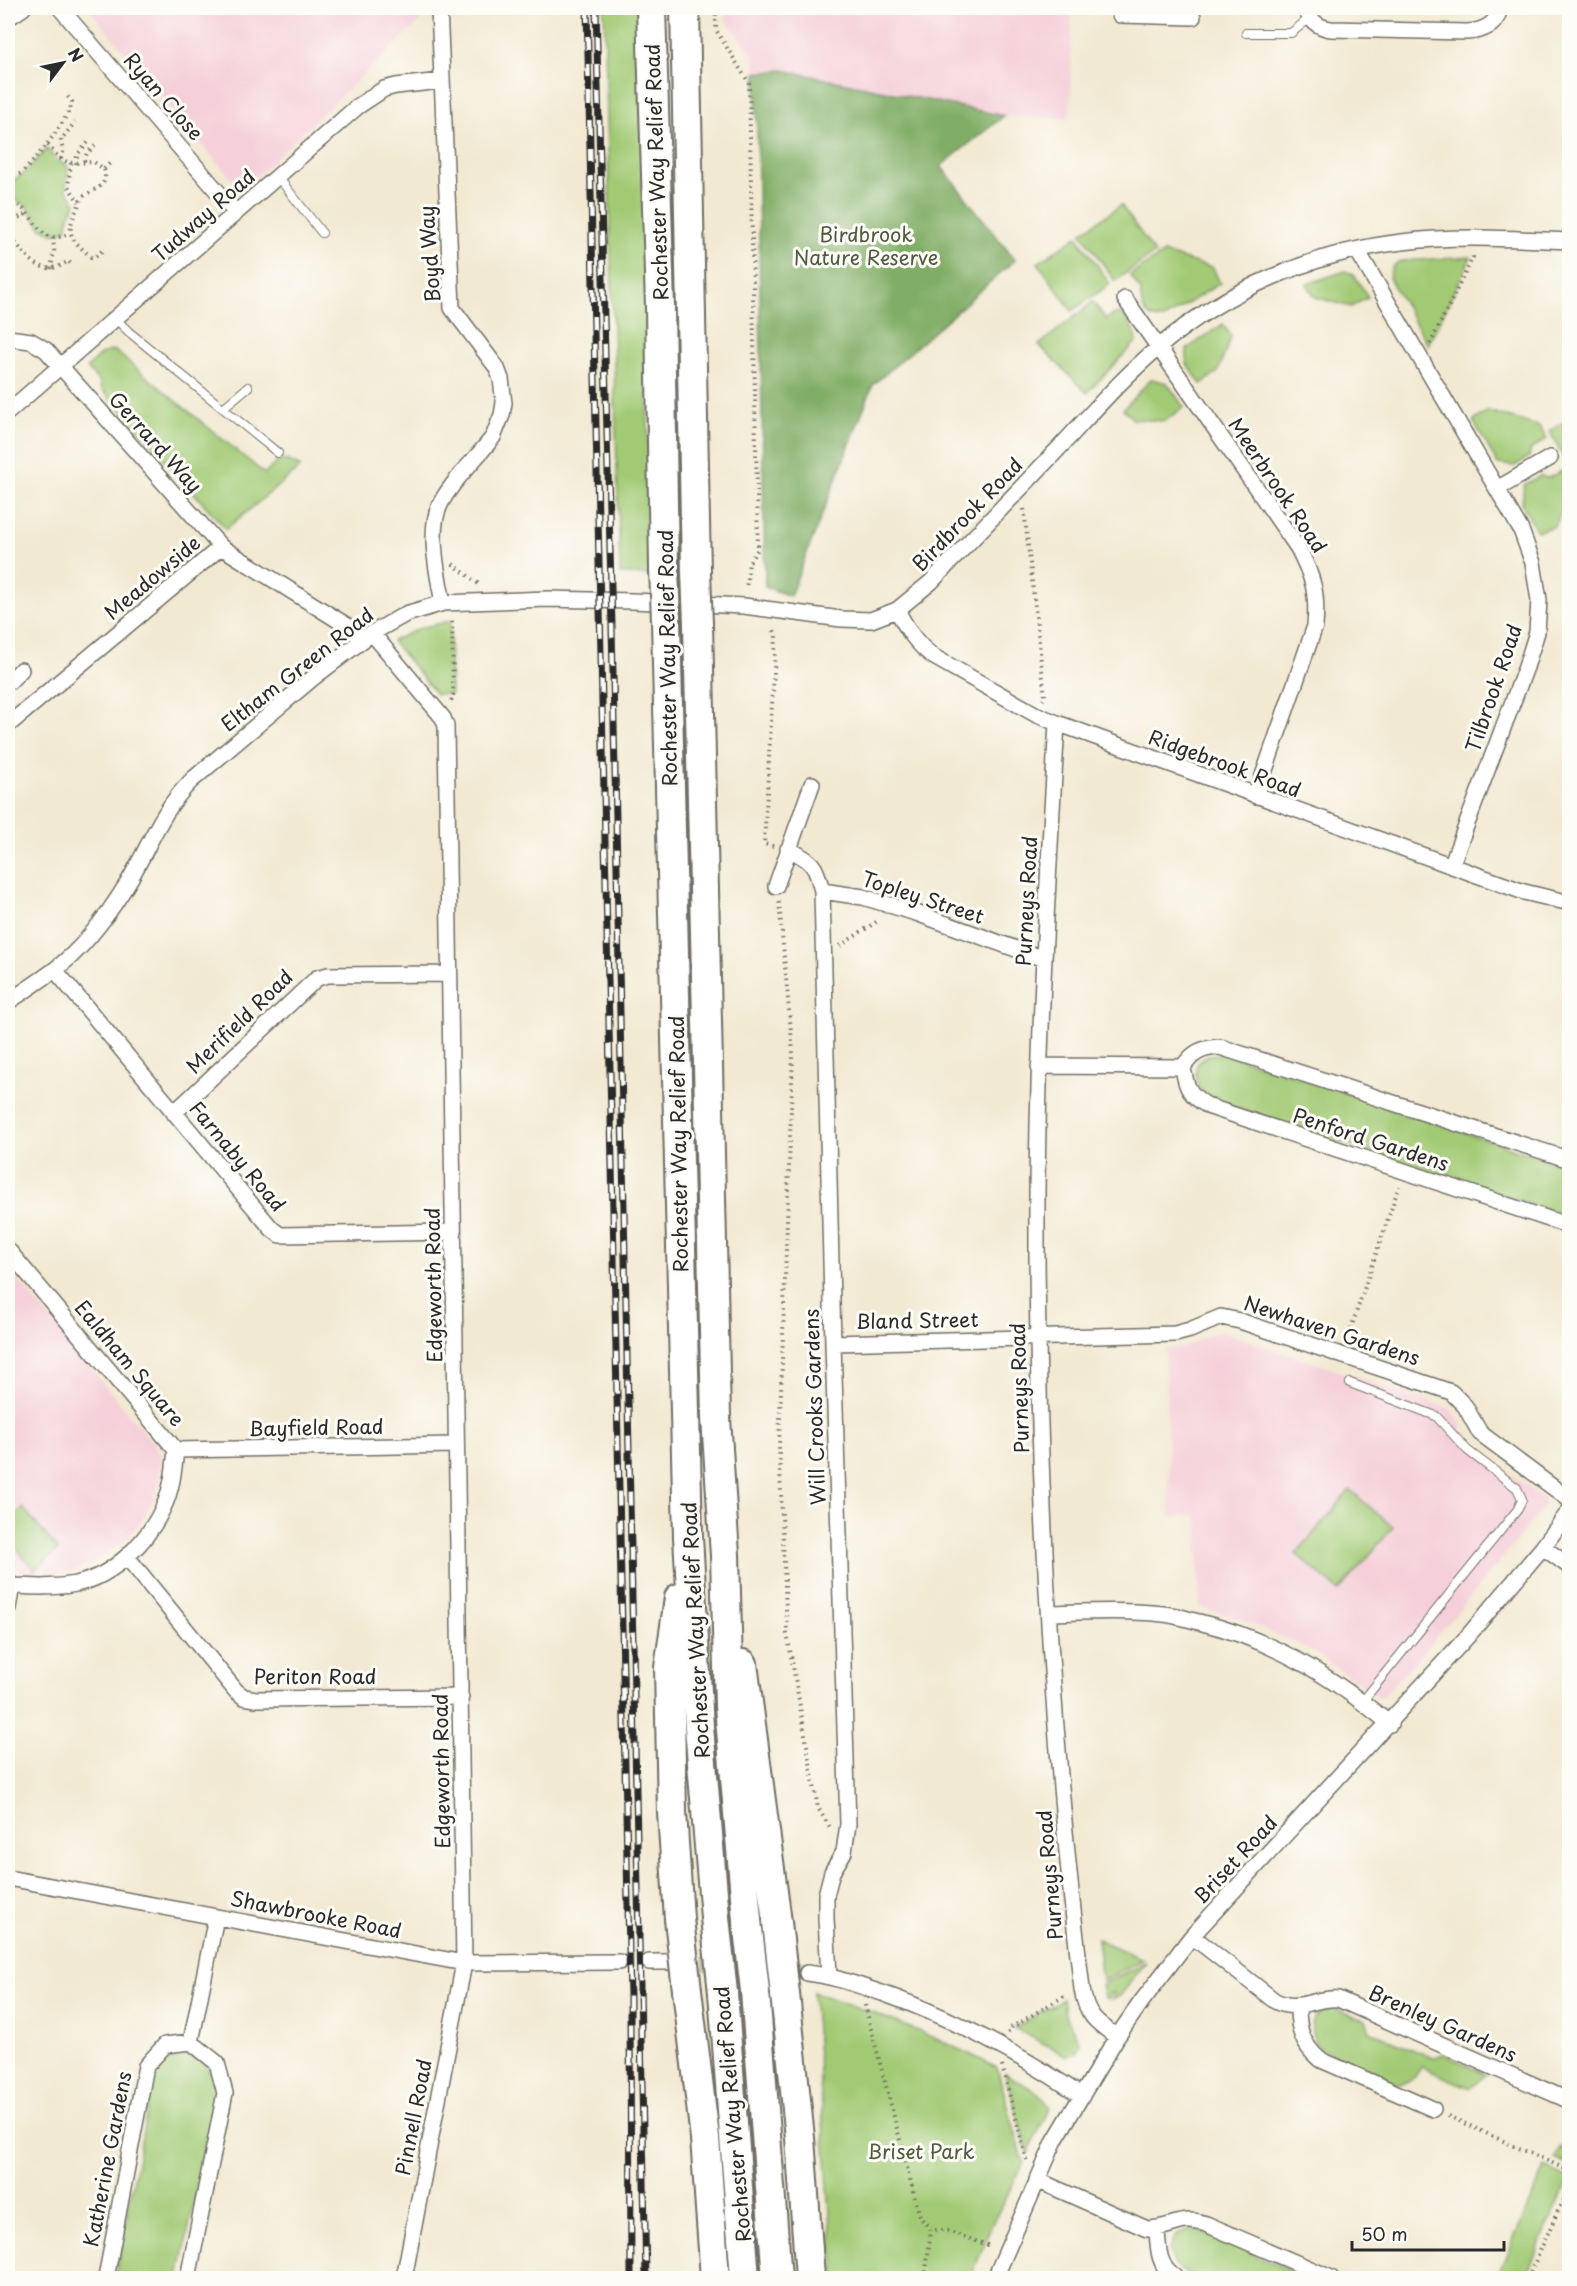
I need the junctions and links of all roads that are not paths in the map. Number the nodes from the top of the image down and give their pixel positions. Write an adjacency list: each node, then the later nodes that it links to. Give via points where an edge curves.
1 (23, 8): 10 (street)
2 (60, 8): 14 (street, Ryan Close)
3 (439, 8): 12 (street, Boyd Way)
4 (651, 8): 63 (highway, Rochester Way Relief Road, bridge)
5 (685, 8): 65 (highway, Rochester Way Relief Road, bridge, via 716,1418)
6 (1120, 8): 9 (street, via 1120,15)
7 (1499, 8): 8 (street, via 1492,24 1480,31 1467,32 1331,29 1320,27)
8 (1308, 13): 11 (lane, via 1291,33)
9 (1193, 17)
10 (8, 18)
11 (1246, 33)
12 (441, 81): 13 (street, Tudway Road, via 384,89 357,107); 30 (street, Boyd Way, via 452,308 497,368 504,403 494,437 439,506 434,524 435,550)
13 (278, 177): 14 (street, Tudway Road); 15 (lane)
14 (236, 213): 19 (street, Tudway Road)
15 (322, 233)
16 (1569, 241): 17 (street, Birdbrook Road, via 1472,238 1400,242)
17 (1357, 250): 21 (street, Birdbrook Road, via 1250,288 1216,306); 28 (street, Tilbrook Road)
18 (1125, 299): 21 (street)
19 (116, 318): 22 (street, Tudway Road); 24 (lane)
20 (8, 338): 22 (street, Gerrard Way, via 31,341)
21 (1158, 347): 32 (street, Birdbrook Road, via 931,582); 39 (street, Meerbrook Road, via 1298,548 1312,575 1317,601 1315,626)
22 (60, 365): 25 (street, Tudway Road); 29 (street, Gerrard Way)
23 (248, 387): 24 (lane)
24 (223, 408): 26 (lane)
25 (8, 412)
26 (278, 453)
27 (1550, 458): 28 (street)
28 (1497, 489): 41 (street, Tilbrook Road, via 1521,530 1533,563 1539,600 1537,632)
29 (221, 547): 33 (street, Meadowside); 37 (street, Meadowside)
30 (447, 603): 31 (street, Eltham Green Road, via 548,599); 33 (street, Eltham Green Road, via 406,614)
31 (765, 609): 32 (street, Birdbrook Road, via 871,620)
32 (897, 609): 36 (street, Ridgebrook Road, via 921,648)
33 (367, 636): 46 (street, Eltham Green Road, via 176,796 126,886 86,940); 47 (street, Edgeworth Road, via 443,718)
34 (21, 670): 35 (street)
35 (8, 683)
36 (1057, 723): 39 (street, Ridgebrook Road); 45 (street, Purneys Road)
37 (8, 725)
38 (812, 784): 40 (street)
39 (1256, 796): 41 (street, Ridgebrook Road)
40 (788, 849): 42 (street); 43 (street, Will Crooks Gardens, via 805,857 817,870)
41 (1450, 866): 44 (street, Ridgebrook Road)
42 (776, 886)
43 (822, 891): 45 (street, Topley Street, via 886,904); 57 (street, Will Crooks Gardens)
44 (1569, 903)
45 (1044, 959): 49 (street, Purneys Road)
46 (55, 970): 48 (street, Eltham Green Road); 51 (street, Farnaby Road)
47 (449, 974): 51 (street, Merifield Road, via 317,978); 54 (street, Edgeworth Road)
48 (8, 1002)
49 (1039, 1066): 50 (street); 56 (street, Purneys Road)
50 (1182, 1067): 52 (street, Penford Gardens, via 1202,1048 1220,1047); 53 (street, Penford Gardens, via 1185,1083 1195,1099 1210,1107)
51 (174, 1113): 54 (street, Farnaby Road, via 280,1235)
52 (1569, 1160)
53 (1569, 1226)
54 (453, 1232): 59 (street, Edgeworth Road)
55 (8, 1250): 60 (street, Ealdham Square)
56 (1038, 1338): 57 (street, Bland Street); 61 (street, Newhaven Gardens, via 1174,1334 1221,1317 1240,1321 1451,1392 1465,1406 1480,1433); 70 (street, Purneys Road)
57 (833, 1343): 82 (street, Will Crooks Gardens, via 848,1824 844,1852 832,1872 826,1895)
58 (1350, 1383): 72 (lane, via 1436,1416 1467,1450 1517,1488 1522,1499 1518,1509)
59 (456, 1445): 60 (street, Bayfield Road); 71 (street, Edgeworth Road)
60 (176, 1450): 66 (street, Ealdham Square, via 164,1507)
61 (1569, 1500)
62 (1569, 1510): 64 (street, Briset Road)
63 (688, 1537): 94 (highway, bridge, via 669,1668 672,1812); 95 (highway, Rochester Way Relief Road, bridge, via 699,1727)
64 (1543, 1546): 67 (street); 73 (street, Briset Road)
65 (725, 1555): 96 (highway, Rochester Way Relief Road, bridge, via 729,1706); 97 (highway, bridge, via 749,1703 777,1922)
66 (127, 1557): 68 (street, Ealdham Square, via 79,1584 48,1588); 71 (street, Periton Road, via 244,1696)
67 (1569, 1567)
68 (10, 1584): 69 (street)
69 (8, 1608)
70 (1049, 1613): 72 (street, via 1166,1614 1222,1627 1269,1644); 84 (street, Purneys Road, via 1067,1859 1083,2000 1093,2019)
71 (461, 1696): 80 (street, Edgeworth Road)
72 (1362, 1702): 73 (street)
73 (1390, 1724): 76 (street, Briset Road)
74 (8, 1878): 75 (street, Shawbrooke Road)
75 (216, 1917): 80 (street, Shawbrooke Road); 85 (street)
76 (1192, 1936): 83 (street, via 1275,2001); 84 (street, Briset Road)
77 (619, 1962): 80 (street, Shawbrooke Road)
78 (649, 1962): 79 (street)
79 (672, 1962)
80 (464, 1963): 93 (street, Pinnell Road)
81 (807, 1973): 82 (street)
82 (830, 1976): 86 (street, via 946,2018)
83 (1298, 2007): 87 (street, Brenley Gardens, via 1328,1998 1338,2000); 88 (street, via 1300,2035 1319,2059)
84 (1117, 2037): 86 (street, Briset Road)
85 (191, 2042): 91 (street, Katherine Gardens, via 165,2045 146,2066); 92 (street, via 217,2063 225,2093)
86 (1082, 2096): 89 (street, Briset Road, via 1055,2140)
87 (1568, 2096)
88 (1434, 2109)
89 (1037, 2180): 90 (street, via 1135,2225); 98 (street, Briset Road)
90 (1157, 2229): 99 (street, via 1160,2261); 100 (street, via 1181,2220 1194,2220)
91 (106, 2278)
92 (189, 2278)
93 (404, 2278)
94 (715, 2278)
95 (745, 2278)
96 (777, 2278)
97 (810, 2278)
98 (995, 2278)
99 (1176, 2278)
100 (1331, 2278)

